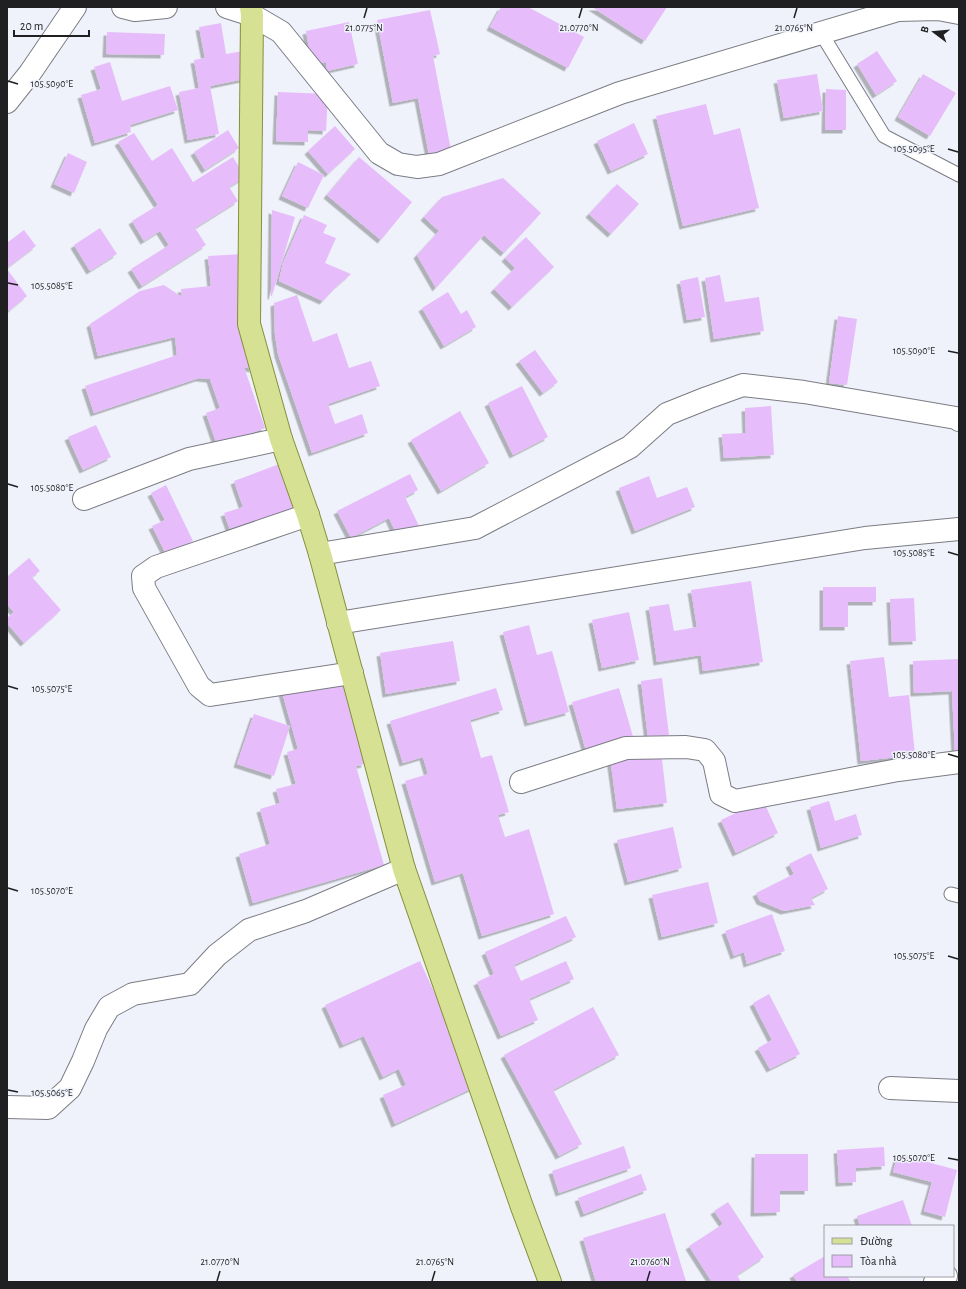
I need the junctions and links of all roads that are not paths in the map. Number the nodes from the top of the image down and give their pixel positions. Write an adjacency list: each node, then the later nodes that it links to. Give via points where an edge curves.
1 (75, 7): 8 (street)
2 (123, 7): 3 (street, via 136,10)
3 (166, 7)
4 (227, 7): 5 (street)
5 (254, 10): 7 (street, via 281,32 379,153 398,164 418,167 439,164 620,93); 11 (main road, via 249,324)
6 (959, 13): 7 (street, via 938,9 898,10)
7 (820, 33): 9 (lane, via 884,136)
8 (7, 102)
9 (959, 174)
10 (959, 420): 15 (street, via 804,392 743,385 667,414 630,447 475,528)
11 (281, 439): 12 (street, via 189,459); 13 (main road)
12 (84, 499)
13 (308, 516): 15 (main road); 17 (street, via 156,566 143,576 144,588 199,686 210,695)
14 (959, 529): 16 (street, via 865,538)
15 (320, 554): 16 (main road)
16 (338, 622): 17 (main road)
17 (352, 673): 20 (main road)
18 (959, 762): 19 (street, via 898,770 735,801 721,794 714,761 705,750 686,747 626,748)
19 (522, 782)
20 (404, 869): 23 (street, via 306,910 249,930 217,955 190,984 133,994 109,1007 96,1029 70,1088 48,1108); 25 (main road)
21 (890, 1088): 22 (street)
22 (959, 1091)
23 (7, 1107)
24 (944, 1277): 26 (street)
25 (550, 1282)
26 (935, 1282)

